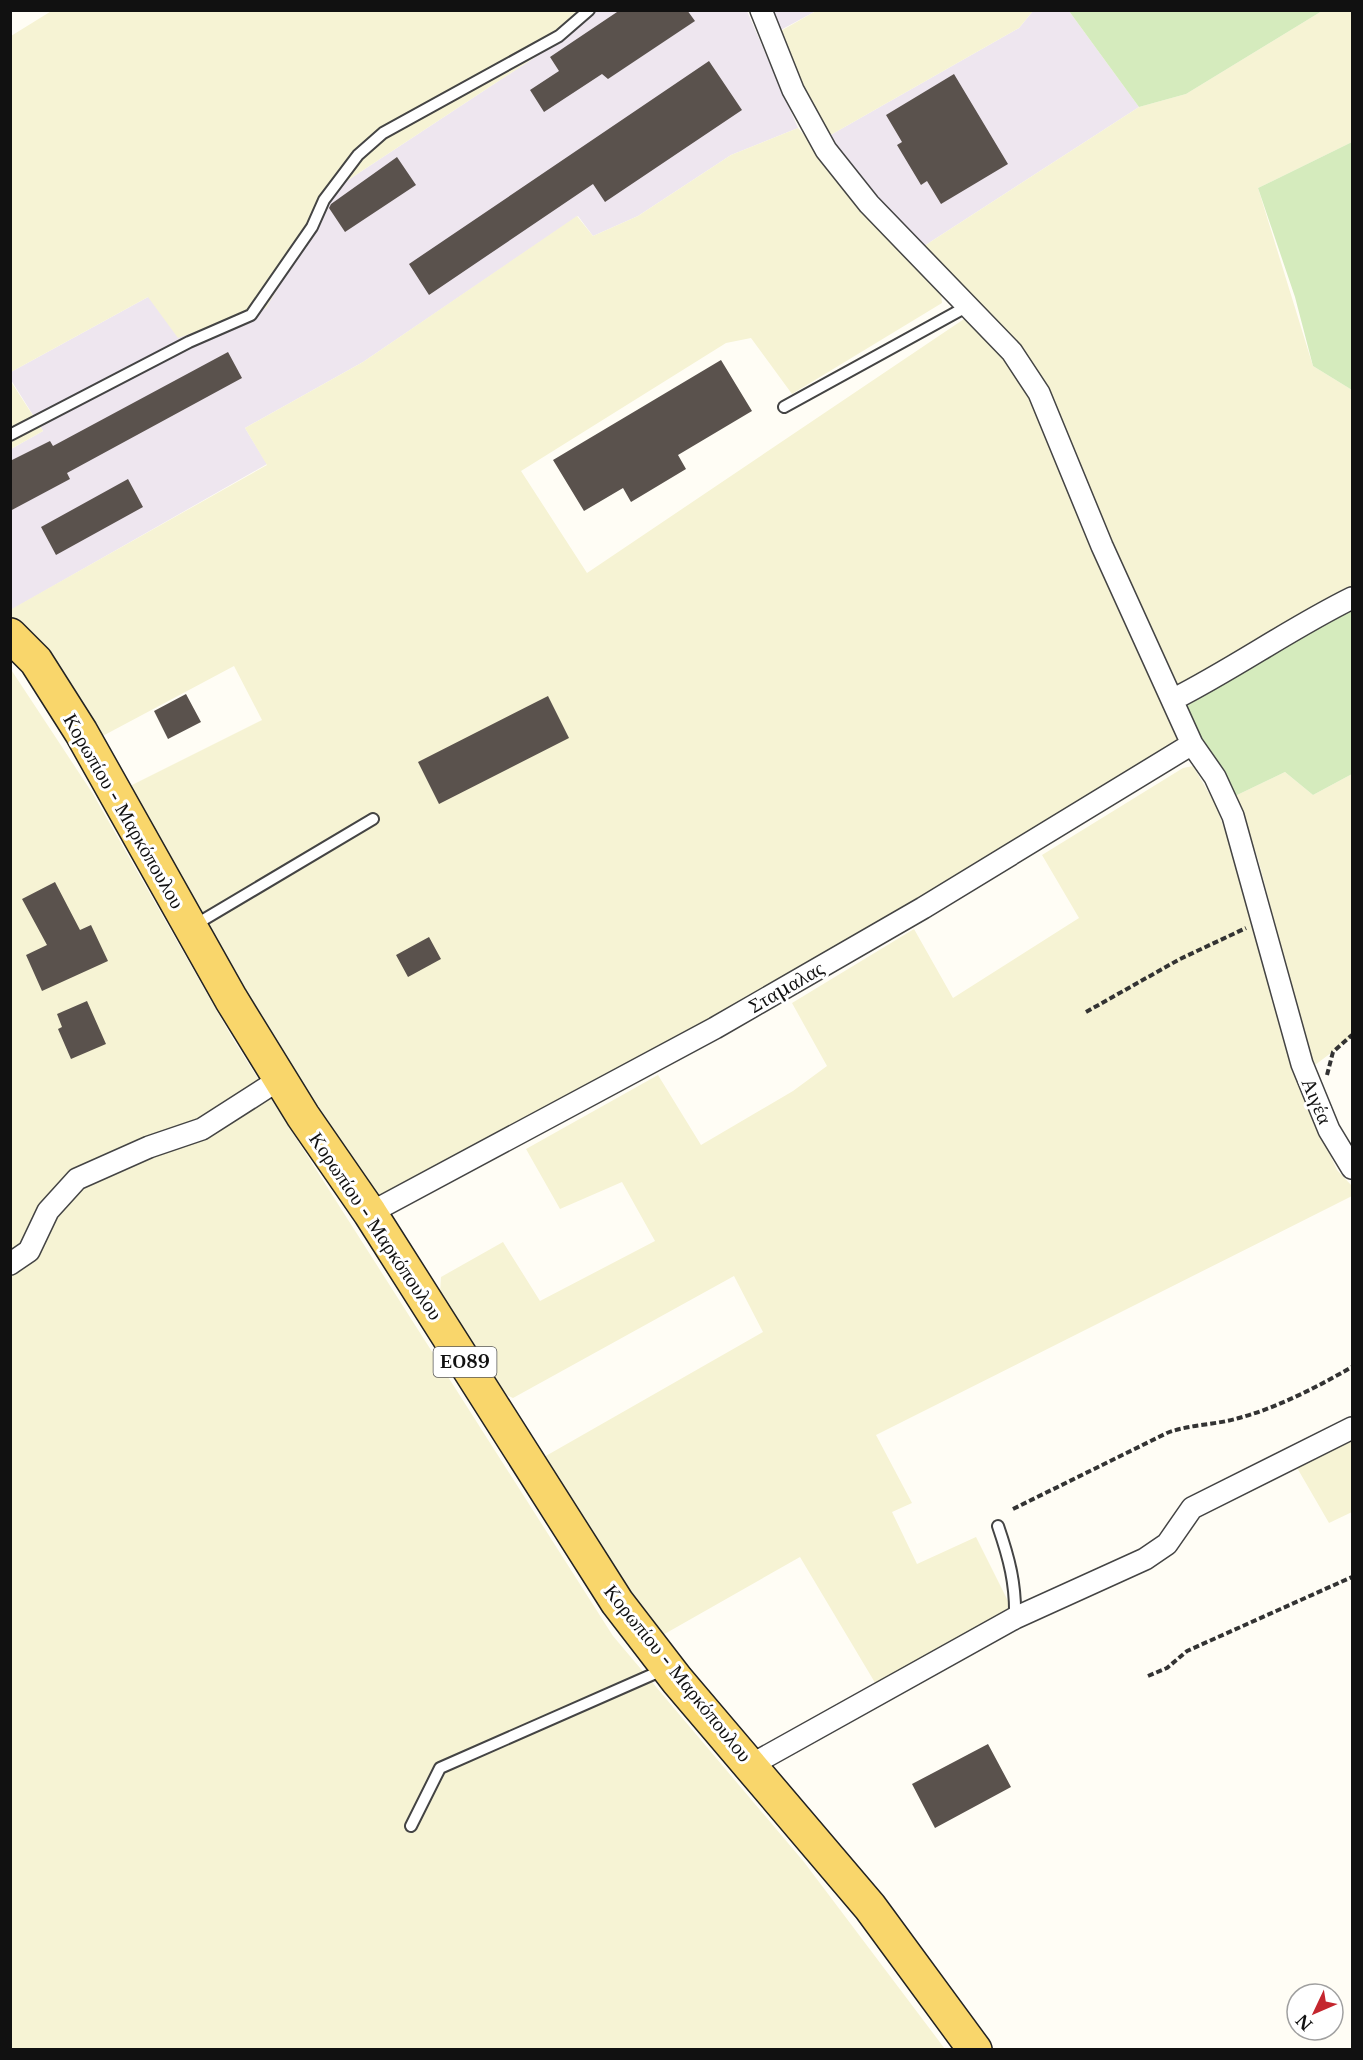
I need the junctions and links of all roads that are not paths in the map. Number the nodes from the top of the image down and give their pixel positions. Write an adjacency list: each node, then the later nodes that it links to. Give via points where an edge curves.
1 (589, 10): 5 (lane, via 559,36 383,133 358,155 324,200 312,227 251,315 189,342)
2 (761, 10): 3 (street, Αιγέα, via 793,90 826,150 869,204)
3 (966, 307): 4 (lane); 8 (street, Αιγέα, via 1012,352 1039,393 1102,546)
4 (784, 407)
5 (10, 435)
6 (1353, 598): 8 (street, via 1314,616)
7 (10, 635): 11 (main road, Κορωπίου - Μαρκόπουλου / ΕΟ89, via 36,661 81,732)
8 (1174, 699): 9 (street, Αιγέα)
9 (1192, 744): 13 (street, Αιγέα, via 1215,777 1233,816 1302,1064 1329,1130); 14 (street, Σταμαλας, via 923,908 724,1022)
10 (373, 819): 11 (lane)
11 (190, 927): 12 (main road, Κορωπίου - Μαρκόπουλου / ΕΟ89)
12 (280, 1079): 14 (main road, Κορωπίου - Μαρκόπουλου / ΕΟ89); 15 (street, via 202,1129 77,1179 48,1210 29,1251)
13 (1353, 1168)
14 (370, 1213): 19 (main road, Κορωπίου - Μαρκόπουλου / ΕΟ89, via 617,1602)
15 (10, 1264)
16 (1353, 1428): 18 (street, via 1192,1508 1167,1544 1145,1559)
17 (998, 1526): 18 (lane, via 1012,1565)
18 (1015, 1618): 20 (street)
19 (668, 1667): 20 (main road, Κορωπίου - Μαρκόπουλου / ΕΟ89); 21 (lane, via 440,1768)
20 (751, 1765): 22 (main road, Κορωπίου - Μαρκόπουλου / ΕΟ89, via 870,1907)
21 (411, 1826)
22 (975, 2049)

